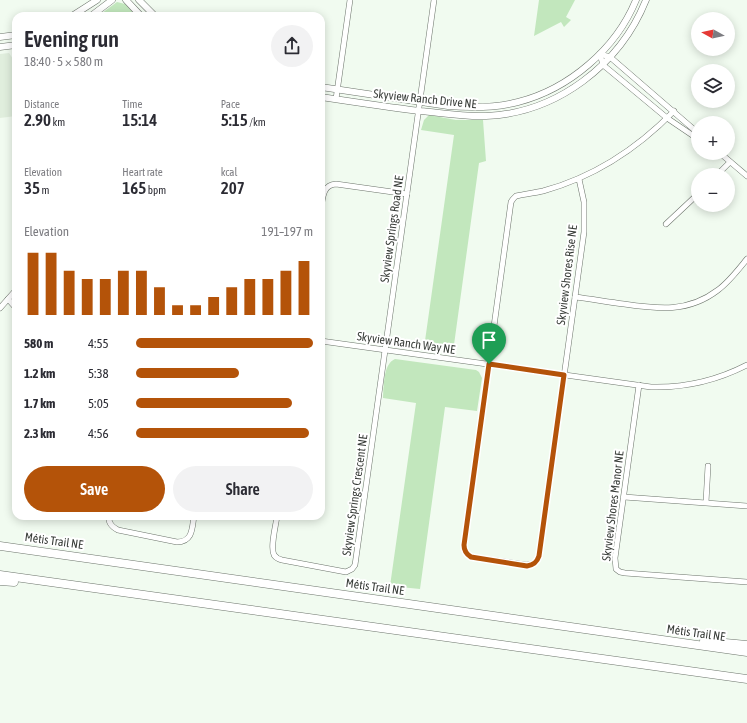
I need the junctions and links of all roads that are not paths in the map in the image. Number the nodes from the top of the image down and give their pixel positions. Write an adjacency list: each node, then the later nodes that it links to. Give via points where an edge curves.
1 (97, 0): 9 (street)
2 (112, 0): 10 (street)
3 (126, 0): 11 (street)
4 (139, 0): 12 (street)
5 (350, 0): 21 (street)
6 (434, 0): 24 (street, Skyview Springs Road NE)
7 (636, 0): 17 (street, Skyview Ranch Drive NE, via 618,32)
8 (646, 0): 18 (street, Skyview Ranch Drive NE, via 628,34)
9 (78, 12)
10 (96, 12)
11 (137, 12)
12 (151, 12)
13 (12, 36): 14 (street)
14 (0, 37)
15 (12, 46): 16 (street)
16 (0, 47)
17 (600, 54): 18 (street); 19 (street); 24 (street, Skyview Ranch Drive NE, via 561,84 518,102 488,107)
18 (610, 57): 19 (street, Skyview Ranch Drive NE); 26 (street)
19 (603, 64): 25 (street, Skyview Ranch Drive NE, via 574,88 523,110 501,115 473,116); 27 (street)
20 (325, 88): 21 (street, Skyview Ranch Drive NE)
21 (337, 90): 23 (street); 24 (street, Skyview Ranch Drive NE)
22 (325, 98): 23 (street, Skyview Ranch Drive NE)
23 (336, 99): 25 (street, Skyview Ranch Drive NE)
24 (420, 102): 25 (street, Skyview Springs Road NE)
25 (419, 111): 35 (street, Skyview Springs Road NE)
26 (674, 111): 27 (street); 28 (street)
27 (667, 118): 29 (street); 33 (street, via 629,151)
28 (691, 126)
29 (691, 134)
30 (730, 162): 31 (street); 32 (street)
31 (724, 168)
32 (747, 176)
33 (579, 179): 40 (street, Skyview Shores Rise NE, via 585,216); 46 (street, via 512,199)
34 (325, 190): 35 (street, via 331,184 336,184)
35 (407, 194): 45 (street, Skyview Springs Road NE)
36 (691, 201): 37 (street)
37 (666, 224)
38 (747, 259): 40 (street, via 718,291 686,306 654,308)
39 (12, 294): 41 (street)
40 (575, 297): 48 (street, Skyview Shores Rise NE)
41 (8, 299): 42 (street); 43 (street)
42 (12, 304)
43 (0, 308)
44 (325, 342): 45 (street, Skyview Ranch Way NE)
45 (385, 350): 46 (street, Skyview Ranch Way NE); 56 (street, Skyview Springs Crescent NE, via 355,565 346,572 276,558 273,546)
46 (489, 364): 48 (street, Skyview Ranch Way NE); 48 (street, Skyview Shores Rise NE, via 464,550 471,557 527,566 535,563 539,556)
47 (747, 365): 49 (street, Skyview Ranch Way NE, via 699,384 665,387)
48 (564, 375): 49 (street, Skyview Ranch Way NE)
49 (639, 385): 51 (street, Skyview Shores Manor NE)
50 (708, 466): 52 (street)
51 (624, 497): 52 (street); 60 (street, Skyview Shores Manor NE, via 615,558 616,569 620,572)
52 (706, 502): 53 (street)
53 (747, 506)
54 (109, 520): 55 (street, via 118,530 184,542 189,538)
55 (193, 520)
56 (276, 520)
57 (0, 546): 62 (main road, Métis Trail NE)
58 (0, 575): 61 (main road)
59 (0, 581): 61 (main road, via 50,586)
60 (747, 582)
61 (71, 585): 65 (main road)
62 (564, 626): 63 (main road); 64 (main road, Métis Trail NE)
63 (747, 645)
64 (747, 652)
65 (693, 672): 66 (main road); 69 (main road)
66 (715, 675): 67 (main road); 68 (main road)
67 (747, 676)
68 (747, 679)
69 (747, 683)

